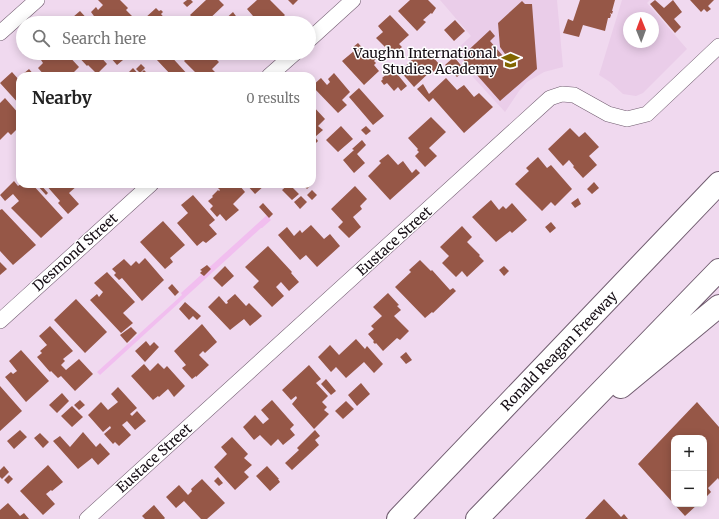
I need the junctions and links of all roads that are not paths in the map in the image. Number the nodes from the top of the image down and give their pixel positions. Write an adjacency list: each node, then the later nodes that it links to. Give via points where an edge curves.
1 (37, 0): 3 (street)
2 (353, 0): 6 (street)
3 (19, 16)
4 (16, 19): 5 (street)
5 (0, 33)
6 (316, 34)
7 (719, 46): 16 (street, Eustace Street, via 647,114 628,119 608,114 574,95 562,94 550,98)
8 (287, 60): 9 (street)
9 (274, 72)
10 (719, 183): 17 (highway, Ronald Reagan Freeway)
11 (146, 188): 14 (street, Desmond Street)
12 (719, 270): 15 (highway)
13 (719, 306): 15 (highway)
14 (0, 321)
15 (530, 464): 18 (highway)
16 (87, 519)
17 (398, 519)
18 (477, 519)

